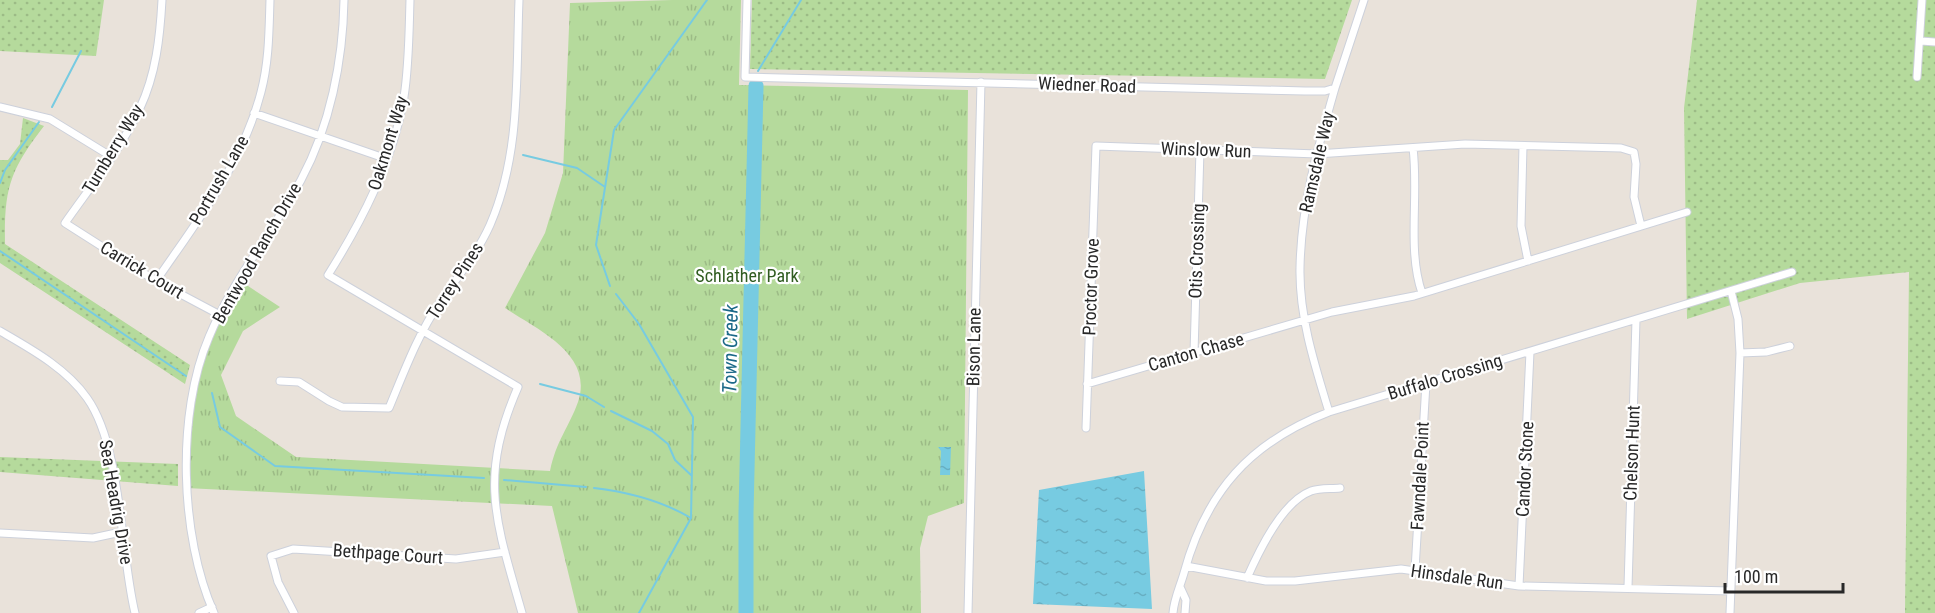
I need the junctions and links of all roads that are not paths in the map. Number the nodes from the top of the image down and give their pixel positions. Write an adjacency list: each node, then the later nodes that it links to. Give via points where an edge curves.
1 (162, 0): 22 (street, Turnberry Way, via 152,74 140,107)
2 (270, 0): 15 (street, Portrush Lane, via 267,53)
3 (344, 0): 16 (street, Bentwood Ranch Drive, via 338,71)
4 (410, 0): 23 (street, Oakmont Way, via 404,98)
5 (519, 0): 36 (street, Torrey Pines, via 512,146 502,191 469,264)
6 (747, 0): 12 (street, Wiedner Road, via 745,77)
7 (1364, 0): 13 (street)
8 (1922, 0): 9 (street)
9 (1921, 41): 10 (street); 11 (street)
10 (1935, 42)
11 (1917, 77)
12 (981, 82): 13 (street, Wiedner Road, via 1305,92); 62 (street, Bison Lane)
13 (1335, 87): 21 (street, Ramsdale Way)
14 (0, 107): 22 (street, via 50,119)
15 (254, 113): 16 (street); 29 (street, Portrush Lane, via 230,170)
16 (320, 135): 23 (street); 32 (street, Bentwood Ranch Drive, via 301,179)
17 (1096, 146): 20 (street, Winslow Run); 43 (street, Proctor Grove)
18 (1523, 146): 19 (street, Winslow Run, via 1465,144); 26 (street, Winslow Run, via 1621,148 1634,152 1634,197); 27 (street, via 1521,226)
19 (1413, 148): 21 (street, Winslow Run); 31 (street, via 1417,179 1415,275)
20 (1200, 150): 21 (street, Winslow Run); 39 (street, Otis Crossing)
21 (1317, 154): 33 (street, Ramsdale Way, via 1303,220 1300,270)
22 (112, 157): 25 (street, Turnberry Way)
23 (387, 159): 36 (street, Oakmont Way, via 354,234 328,275)
24 (1687, 212): 26 (street, Canton Chase)
25 (65, 223): 29 (street, Carrick Court)
26 (1641, 226): 27 (street, Canton Chase)
27 (1528, 261): 31 (street, Canton Chase)
28 (1792, 272): 30 (street, Buffalo Crossing)
29 (156, 281): 32 (street, Carrick Court)
30 (1731, 291): 34 (street, Buffalo Crossing); 40 (street)
31 (1422, 294): 33 (street, Canton Chase)
32 (220, 315): 57 (street, Bentwood Ranch Drive, via 208,338 193,389 185,496)
33 (1305, 320): 39 (street, Canton Chase); 44 (street, Ramsdale Way)
34 (1636, 320): 38 (street, Buffalo Crossing); 54 (street, Chelson Hunt)
35 (0, 331): 47 (street, Sea Headrig Drive, via 63,373 87,398 104,432)
36 (423, 331): 41 (street, Torrey Pines, via 389,408 342,406 299,382); 49 (street, via 518,387 502,424 494,465 494,512)
37 (1790, 346): 40 (street)
38 (1530, 352): 42 (street, Buffalo Crossing); 53 (street, Candor Stone)
39 (1194, 353): 43 (street, Canton Chase)
40 (1740, 353): 56 (street)
41 (280, 381)
42 (1426, 383): 44 (street, Buffalo Crossing); 51 (street, Fawndale Point)
43 (1087, 384): 45 (street, Proctor Grove)
44 (1329, 412): 50 (street, Buffalo Crossing, via 1269,441 1239,467 1208,512 1192,542)
45 (1086, 428)
46 (1340, 488): 52 (street, via 1311,491 1289,508 1271,531)
47 (121, 532): 48 (street, via 93,538); 58 (street, Sea Headrig Drive)
48 (0, 533)
49 (505, 552): 60 (street, Bethpage Court, via 456,559 293,549 271,556 278,582); 61 (street)
50 (1186, 566): 52 (street, Hinsdale Run); 55 (street, Buffalo Crossing)
51 (1415, 570): 52 (street, Hinsdale Run, via 1385,569 1295,581); 53 (street, Hinsdale Run)
52 (1247, 578)
53 (1519, 586): 54 (street, Hinsdale Run)
54 (1628, 586): 56 (street, Hinsdale Run)
55 (1180, 587): 63 (street, Buffalo Crossing, via 1173,600); 64 (street, Buffalo Crossing, via 1186,600)
56 (1731, 591): 65 (street)
57 (213, 610): 59 (street)
58 (135, 613)
59 (199, 613)
60 (294, 613)
61 (522, 613)
62 (968, 613)
63 (1173, 613)
64 (1185, 613)
65 (1730, 613)

